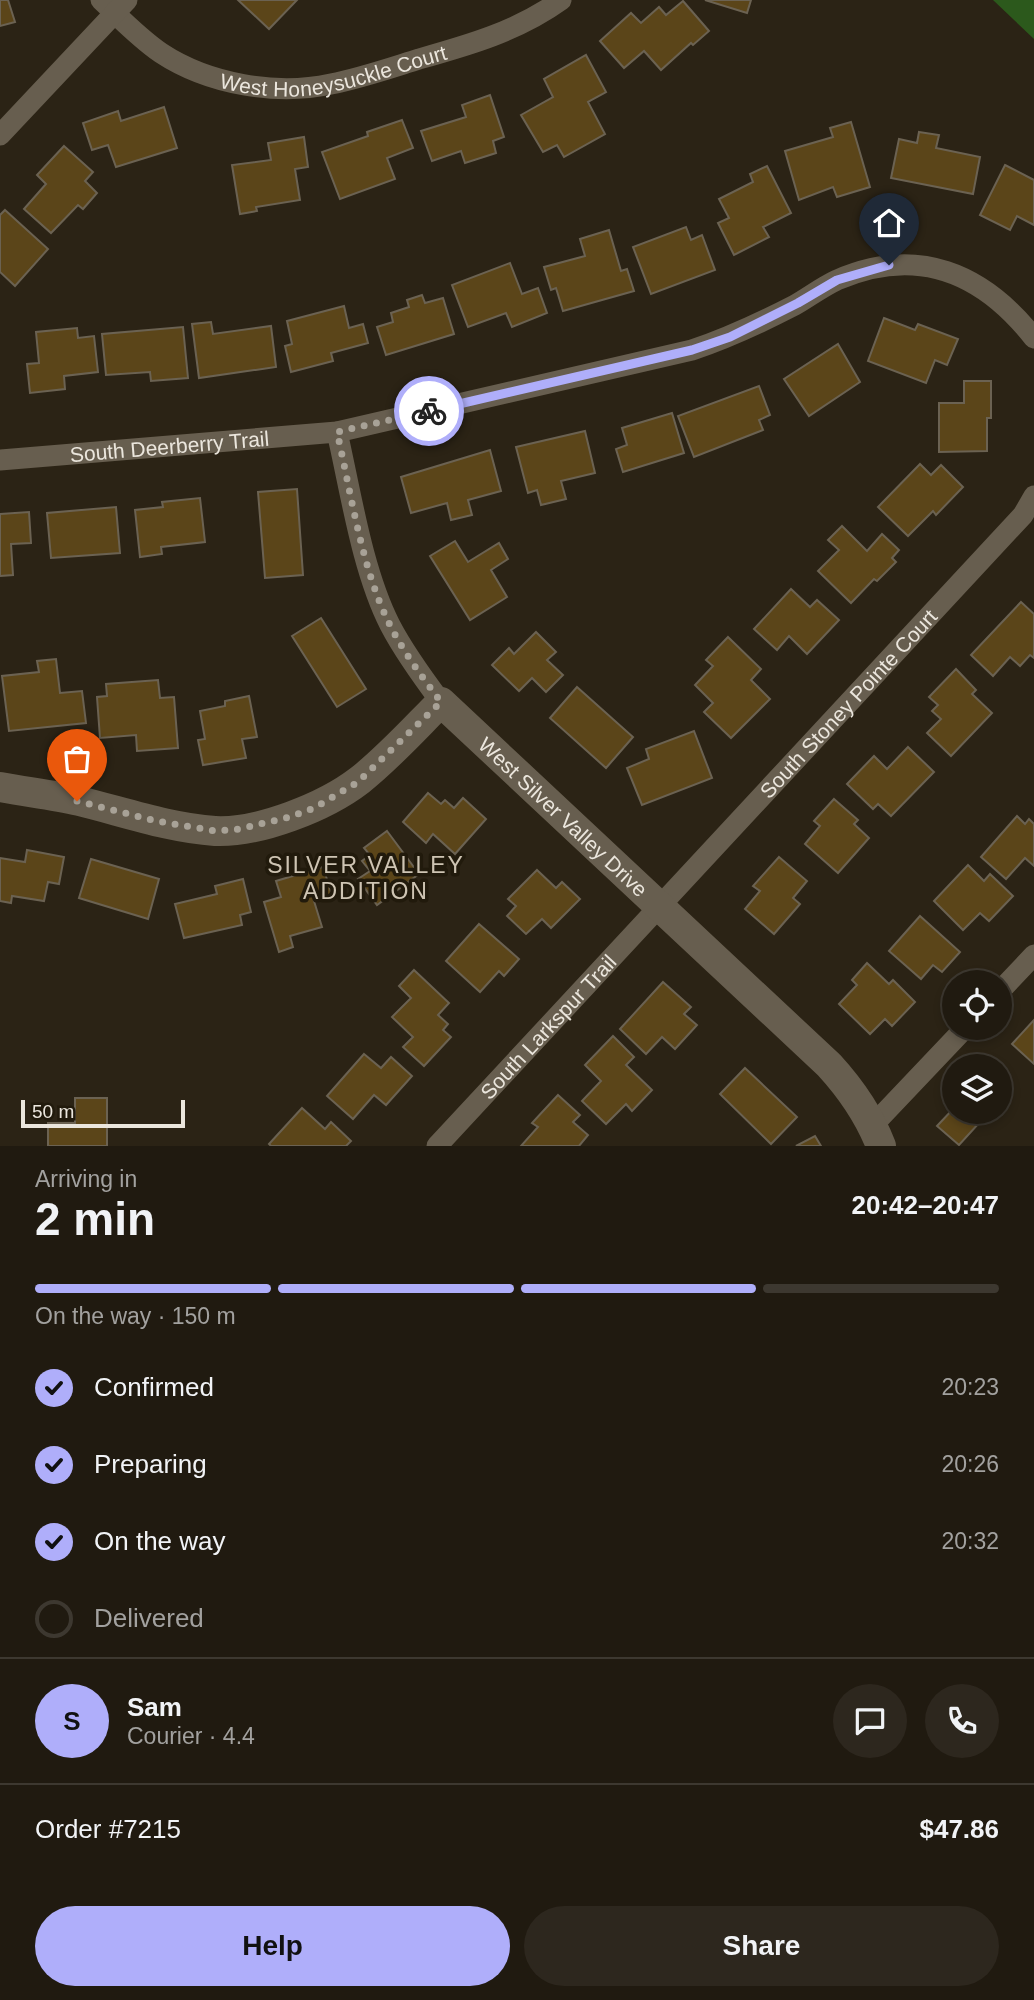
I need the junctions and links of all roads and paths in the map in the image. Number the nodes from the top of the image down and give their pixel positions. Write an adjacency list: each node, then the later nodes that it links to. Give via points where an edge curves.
1 (561, 0): 2 (street, West Honeysuckle Court, via 505,33 310,88 240,84 206,75 159,52)
2 (114, 4): 3 (street)
3 (0, 135)
4 (1034, 338): 5 (street, via 1019,319 968,279 916,265 889,265 837,280 730,337 692,350)
5 (337, 432): 6 (street, South Deerberry Trail); 8 (street, West Silver Valley Drive, via 371,574 390,625)
6 (0, 460)
7 (1034, 496): 10 (street, South Stoney Pointe Court, via 1023,515)
8 (441, 702): 9 (street, via 358,782 314,808 239,829 216,831 156,821); 10 (street, West Silver Valley Drive)
9 (0, 787)
10 (658, 908): 14 (street, West Silver Valley Drive, via 829,1065); 15 (street, South Larkspur Trail)
11 (1034, 955): 12 (street)
12 (1012, 978)
13 (954, 1040): 14 (street)
14 (877, 1135)
15 (437, 1146)

